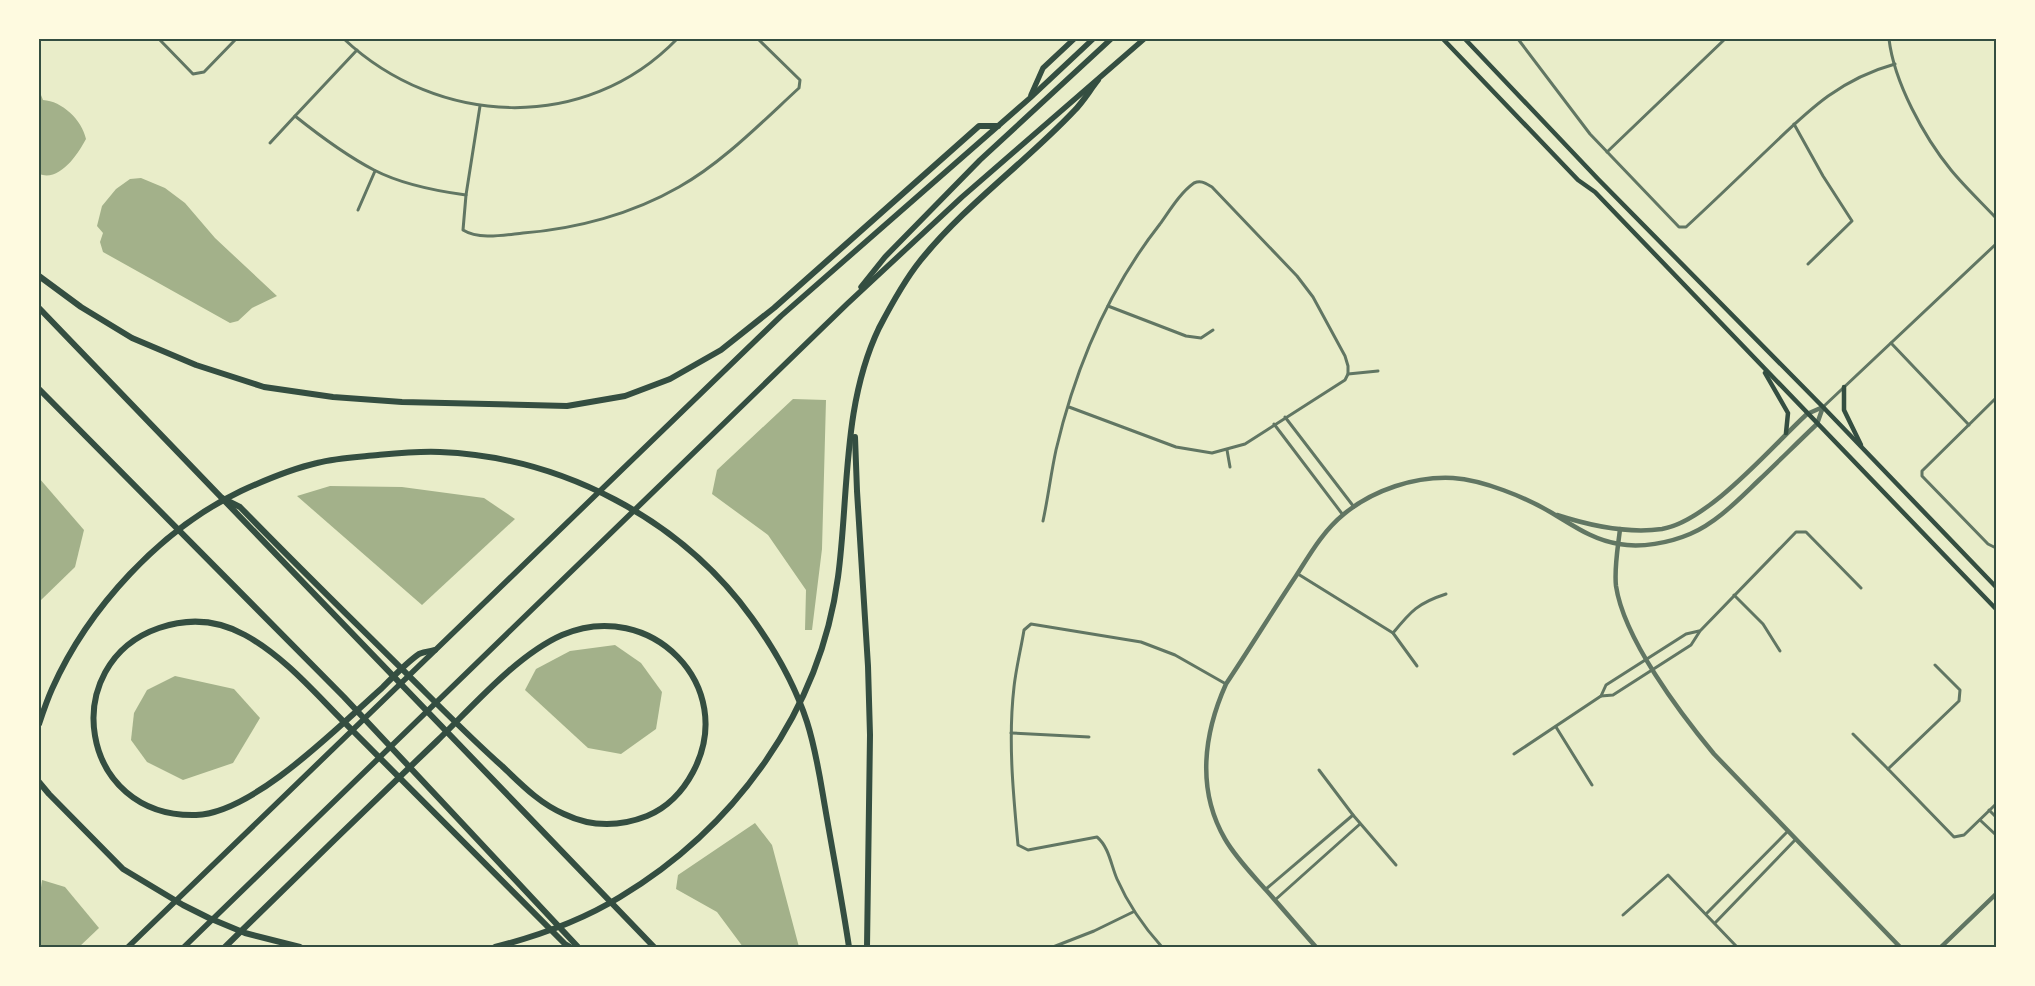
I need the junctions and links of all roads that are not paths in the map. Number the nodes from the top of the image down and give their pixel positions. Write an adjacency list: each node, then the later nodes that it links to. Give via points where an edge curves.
1 (159, 39): 2 (street, via 193,74 204,72)
2 (236, 39)
3 (344, 39): 15 (street)
4 (677, 39): 19 (street, via 636,72 600,91 534,106)
5 (758, 39): 26 (street, via 800,80 800,88 680,187 585,224 507,235 472,235 463,230)
6 (1074, 39): 18 (highway, via 1043,68)
7 (1093, 39): 18 (highway)
8 (1110, 39): 32 (highway, via 974,167 885,257)
9 (1144, 39): 17 (highway)
10 (1443, 39): 37 (main road)
11 (1465, 39): 45 (main road)
12 (1518, 39): 24 (street)
13 (1725, 39): 24 (street)
14 (1889, 39): 16 (street)
15 (357, 50): 19 (street, via 416,88); 20 (street)
16 (1895, 64): 21 (street, via 1844,84); 28 (street, via 1925,131 1950,168)
17 (1098, 80): 32 (highway, via 962,197); 43 (highway, via 1075,110 920,260 878,331 864,369)
18 (1030, 98): 22 (highway)
19 (480, 106): 26 (street)
20 (295, 116): 23 (street); 25 (street, via 334,147)
21 (1794, 124): 24 (street, via 1686,228 1679,227); 30 (street, via 1822,176 1852,221)
22 (998, 126): 31 (highway, via 979,126 774,308 721,350 670,379 624,396 567,406 402,402 264,387 196,365 132,338); 71 (highway, via 781,316)
23 (270, 143)
24 (1607, 152)
25 (375, 171): 26 (street, via 432,190); 27 (street)
26 (466, 195)
27 (358, 210)
28 (1996, 218)
29 (1996, 244): 36 (street)
30 (1808, 264)
31 (39, 276)
32 (847, 304): 108 (highway)
33 (1108, 306): 35 (street, via 1186,336 1201,338); 39 (street, via 1131,265 1178,200 1194,182 1205,182 1298,276 1313,297 1344,356); 44 (street, via 1083,360)
34 (39, 308): 55 (highway)
35 (1213, 330)
36 (1891, 343): 40 (street); 50 (street)
37 (1760, 365): 46 (main road); 51 (main road, via 1788,413)
38 (1378, 371): 39 (street)
39 (1348, 374): 47 (street, via 1341,383)
40 (1844, 387): 45 (street); 53 (main road, via 1844,410)
41 (39, 389): 106 (highway, via 344,697 549,916)
42 (1996, 398): 50 (street)
43 (857, 402): 111 (highway, via 831,618 816,665 783,737 754,778 712,827 676,858 618,898 583,916 542,933); 114 (highway, via 854,451 870,735)
44 (1069, 407): 52 (street, via 1176,447 1212,453); 59 (street, via 1056,450)
45 (1823, 407): 46 (street); 49 (street); 53 (main road)
46 (1807, 414): 49 (main road); 51 (street)
47 (1285, 416): 48 (street); 56 (street)
48 (1274, 424): 52 (street, via 1245,444); 58 (street)
49 (1817, 424): 61 (street, via 1710,523 1670,540 1634,546); 68 (main road)
50 (1969, 425): 62 (street, via 1922,471 1922,476)
51 (1786, 433): 60 (street, via 1729,489 1684,521 1664,528)
52 (1227, 450): 54 (street)
53 (1864, 450): 64 (main road)
54 (1230, 467)
55 (222, 498): 109 (highway, via 240,507 394,660 471,739 536,799 567,816 590,824 620,824 651,814 668,803 679,793 698,762 705,721 697,686 690,672 665,644 617,626 588,627 558,637 506,675); 112 (highway)
56 (1354, 506): 57 (street, via 1377,493 1404,484 1453,478 1486,484); 58 (street)
57 (1551, 512): 60 (street, via 1585,524); 61 (street, via 1586,535)
58 (1343, 515): 63 (street, via 1317,543)
59 (1043, 521)
60 (1620, 529): 61 (street)
61 (1618, 544): 73 (street, via 1616,584 1620,604)
62 (1995, 548)
63 (1298, 574): 70 (street); 77 (street)
64 (1996, 587)
65 (1861, 588): 67 (street, via 1806,532 1796,532)
66 (1446, 594): 70 (street, via 1426,600 1411,611)
67 (1734, 595): 69 (street); 72 (street, via 1763,624)
68 (1996, 609)
69 (1700, 631): 73 (street, via 1686,634); 76 (street, via 1691,645)
70 (1392, 633): 75 (street)
71 (435, 650): 106 (highway, via 420,653 289,770 248,798 215,813 174,814 144,805 120,788 108,773 94,735 94,714 100,686 114,660 138,638 176,622 218,624 247,636 288,666 331,710 411,789 542,920); 107 (highway)
72 (1780, 652)
73 (1646, 659): 76 (street); 78 (street, via 1606,685)
74 (1935, 665): 85 (street, via 1960,690 1959,701)
75 (1417, 666)
76 (1653, 671): 78 (street, via 1613,695); 95 (street, via 1692,729)
77 (1226, 684): 81 (street, via 1174,655 1141,642 1031,624 1024,630 1014,687); 99 (street, via 1215,708 1208,741 1206,772 1210,796 1224,837 1241,863)
78 (1601, 696): 80 (street)
79 (39, 724): 113 (highway, via 52,688 95,615 139,564 168,538 239,492 318,462 416,451 511,460 578,482 668,532 729,589 767,641 787,675 812,739)
80 (1556, 728): 84 (street); 88 (street)
81 (1011, 734): 83 (street); 102 (street, via 1018,845 1028,850 1097,837 1104,843)
82 (1853, 734): 85 (street)
83 (1089, 737)
84 (1514, 754)
85 (1888, 769): 93 (street, via 1954,837 1964,835)
86 (1318, 770): 91 (street)
87 (39, 782): 110 (highway, via 123,869 210,918 259,937)
88 (1592, 785)
89 (1996, 804): 90 (street)
90 (1989, 810): 92 (street); 93 (street)
91 (1352, 815): 94 (street); 99 (street)
92 (1996, 817)
93 (1980, 820): 96 (street)
94 (1360, 824): 98 (street); 101 (street)
95 (1788, 831): 97 (street); 103 (street)
96 (1996, 835)
97 (1796, 839): 105 (street); 119 (street)
98 (1396, 865)
99 (1266, 890): 101 (street)
100 (1996, 894): 120 (street)
101 (1275, 900): 117 (street)
102 (1133, 912): 115 (street); 116 (street)
103 (1707, 914): 104 (street, via 1668,875); 105 (street)
104 (1623, 915)
105 (1715, 923): 118 (street)
106 (572, 945)
107 (128, 947)
108 (184, 947)
109 (225, 947)
110 (300, 947)
111 (494, 947)
112 (654, 947)
113 (850, 947)
114 (867, 947)
115 (1053, 947)
116 (1162, 947)
117 (1316, 947)
118 (1737, 947)
119 (1900, 947)
120 (1941, 947)

